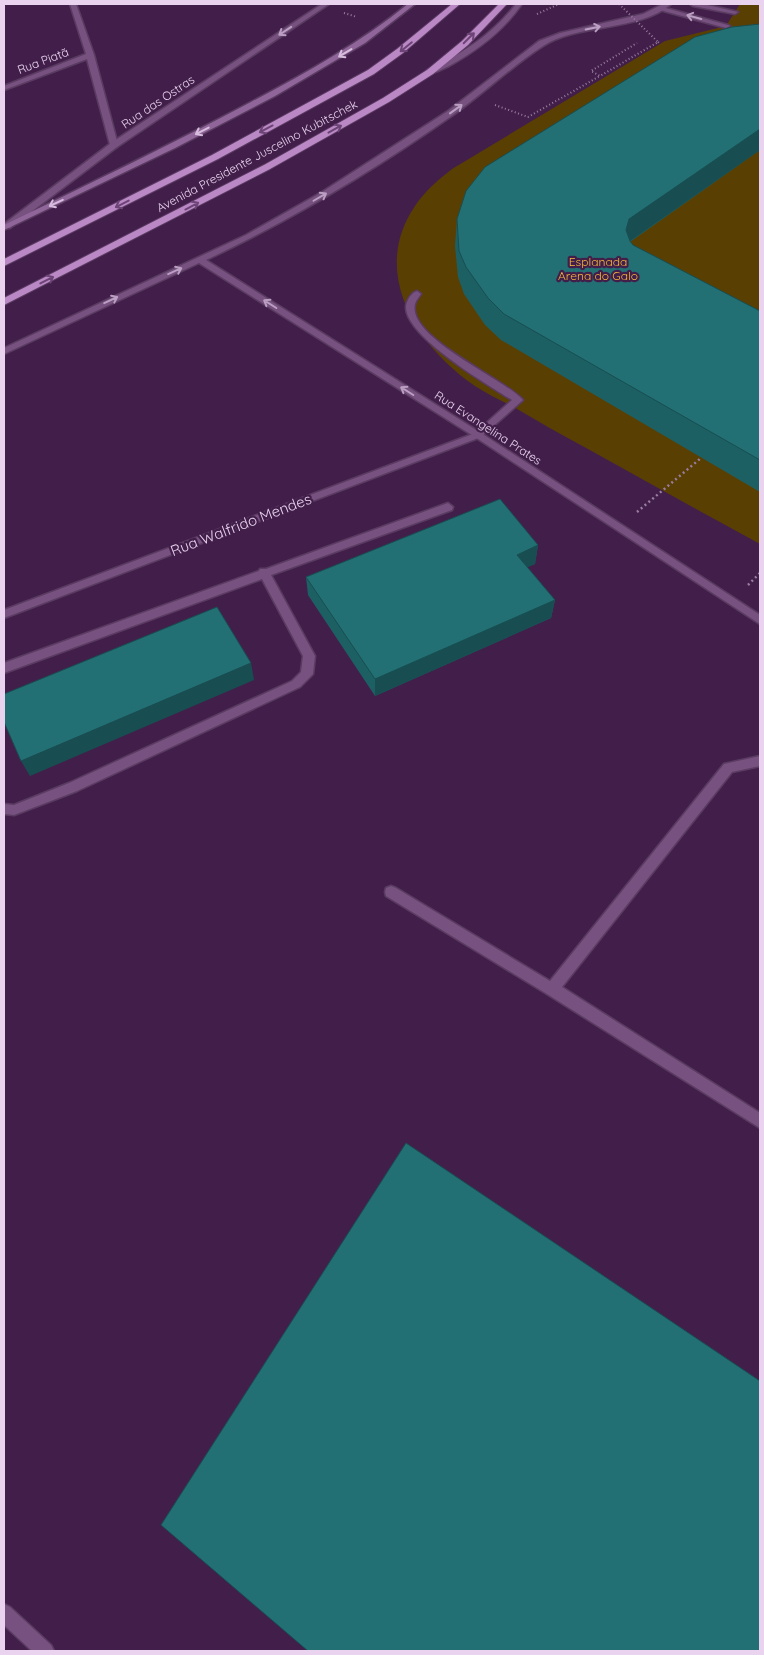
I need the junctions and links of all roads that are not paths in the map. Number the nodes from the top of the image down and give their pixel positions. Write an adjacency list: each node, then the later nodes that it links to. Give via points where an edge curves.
1 (73, 4): 11 (street)
2 (412, 4): 15 (main road, one-way to 15, via 375,34 252,105 127,170)
3 (456, 4): 17 (highway, Avenida Presidente Juscelino Kubitschek, one-way to 17, via 371,72 215,157)
4 (503, 4): 12 (highway, Avenida Presidente Juscelino Kubitschek, one-way to 4, via 465,43)
5 (519, 4): 12 (street, via 475,48)
6 (693, 4): 9 (street)
7 (324, 5): 14 (street, Rua das Ostras, one-way to 14)
8 (665, 6): 10 (street, one-way to 8); 16 (street, one-way to 8, via 325,194 408,142 473,97 542,42 635,19)
9 (735, 12)
10 (726, 26)
11 (90, 55): 13 (street, Rua Piatã); 14 (street)
12 (430, 72): 19 (highway, Avenida Presidente Juscelino Kubitschek, one-way to 12, via 267,166)
13 (4, 88)
14 (114, 145): 15 (street, Rua das Ostras)
15 (5, 227)
16 (200, 260): 20 (street, one-way to 16); 21 (street, Rua Evangelina Prates, one-way to 16)
17 (4, 263)
18 (417, 294): 21 (street, via 410,309 426,334 449,354 518,400)
19 (4, 302)
20 (4, 351)
21 (478, 436): 24 (street, Rua Walfrido Mendes); 25 (street, Rua Evangelina Prates)
22 (448, 507): 23 (street)
23 (264, 572): 26 (street); 28 (street, via 309,656 307,674 296,684 73,786 14,810)
24 (4, 614)
25 (760, 620)
26 (4, 668)
27 (760, 760): 30 (street, via 728,768)
28 (4, 809)
29 (391, 892): 30 (street)
30 (552, 990): 31 (street)
31 (760, 1122)
32 (4, 1613): 33 (street)
33 (45, 1651)

